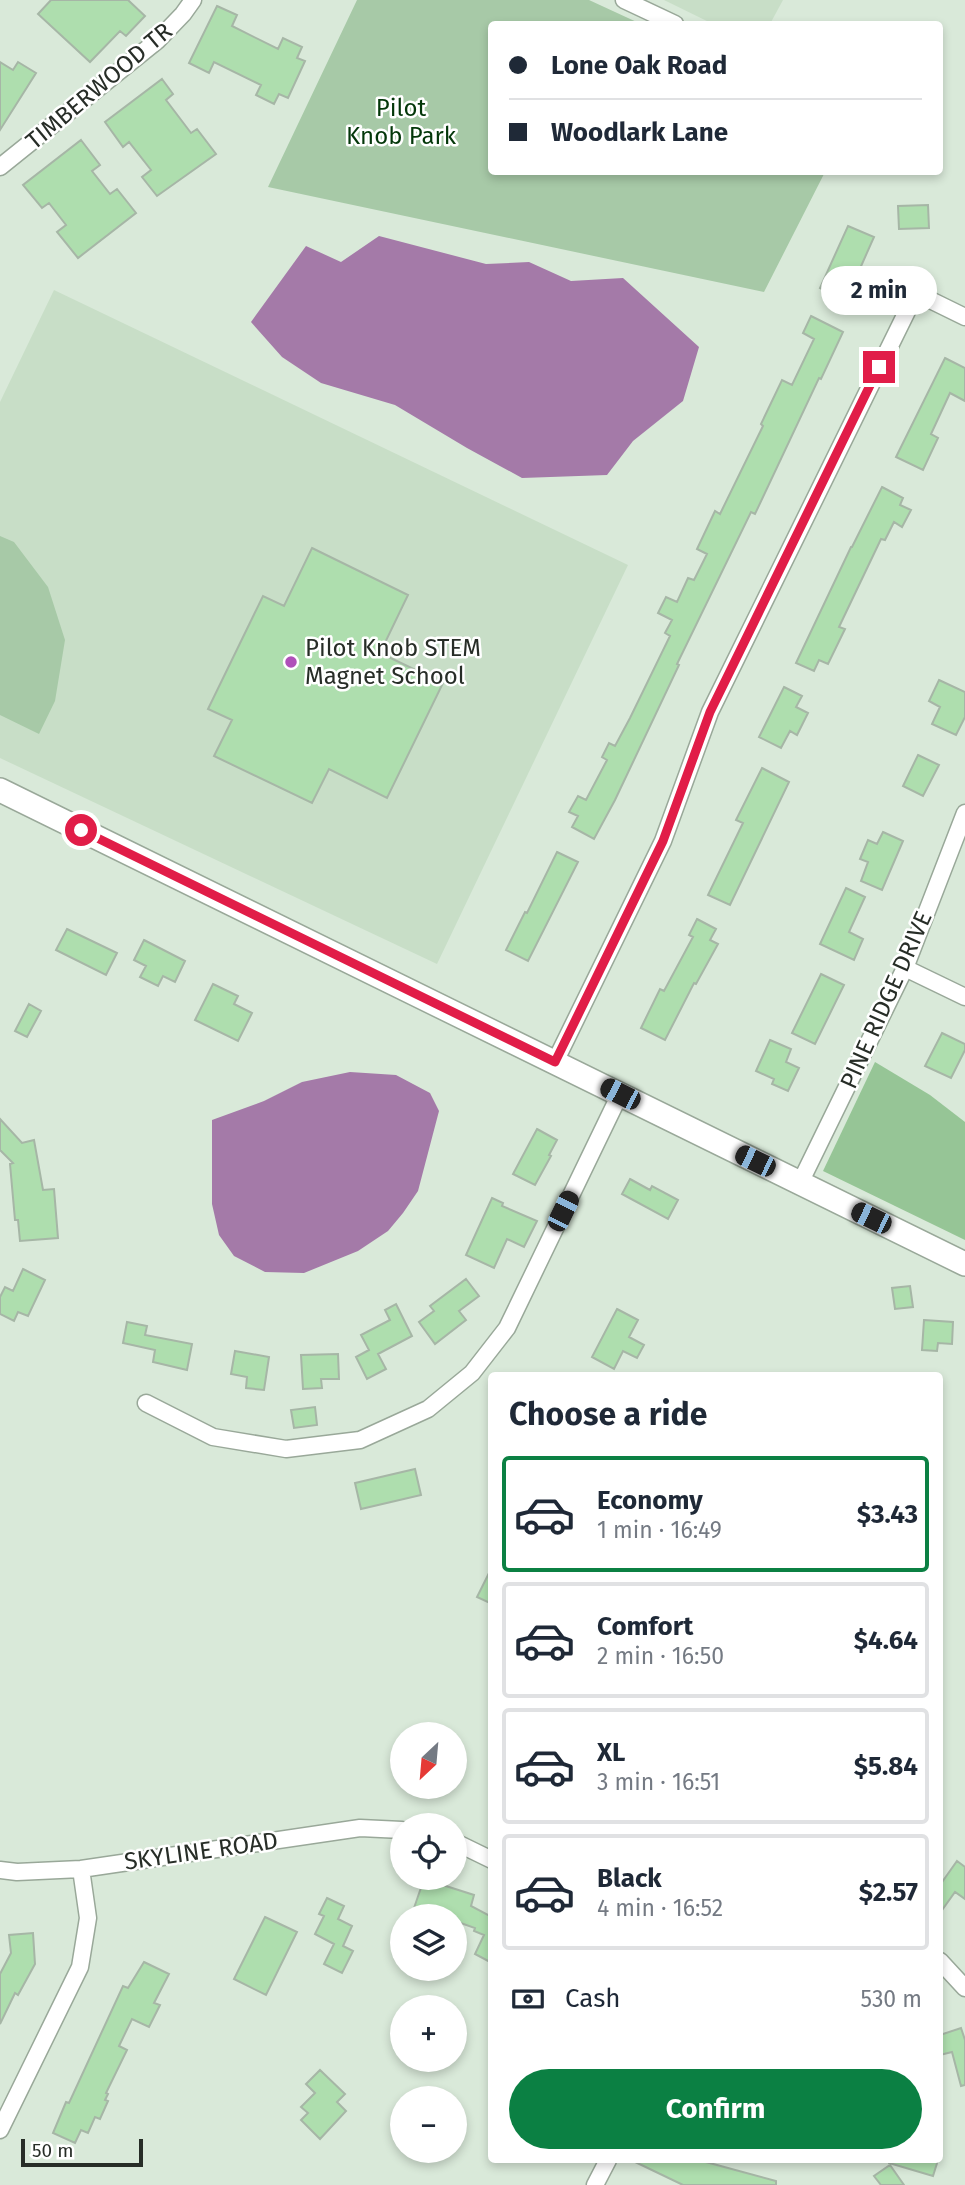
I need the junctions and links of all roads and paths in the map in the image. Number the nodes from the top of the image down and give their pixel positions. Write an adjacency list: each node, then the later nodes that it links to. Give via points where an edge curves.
1 (193, 0): 4 (street, TIMBERWOOD TR, via 158,40)
2 (624, 0): 3 (street)
3 (669, 21)
4 (0, 167)
5 (965, 317): 10 (street, via 916,293 710,712 663,841)
6 (0, 790): 10 (main road)
7 (965, 813): 8 (street, PINE RIDGE DRIVE)
8 (905, 968): 9 (street); 12 (street, PINE RIDGE DRIVE)
9 (965, 997)
10 (555, 1062): 11 (main road)
11 (620, 1094): 12 (main road); 14 (street, via 507,1328 472,1373 428,1409 360,1440 286,1450 213,1437)
12 (800, 1183): 13 (main road)
13 (965, 1264)
14 (146, 1403)
15 (390, 1829): 18 (street, SKYLINE ROAD, via 360,1828)
16 (467, 1848): 17 (street)
17 (488, 1858)
18 (80, 1868): 19 (street, SKYLINE ROAD); 22 (street, via 88,1918 80,1967)
19 (0, 1870)
20 (943, 1964): 21 (street)
21 (965, 1989)
22 (0, 2130)
23 (606, 2163): 24 (street)
24 (595, 2185)

